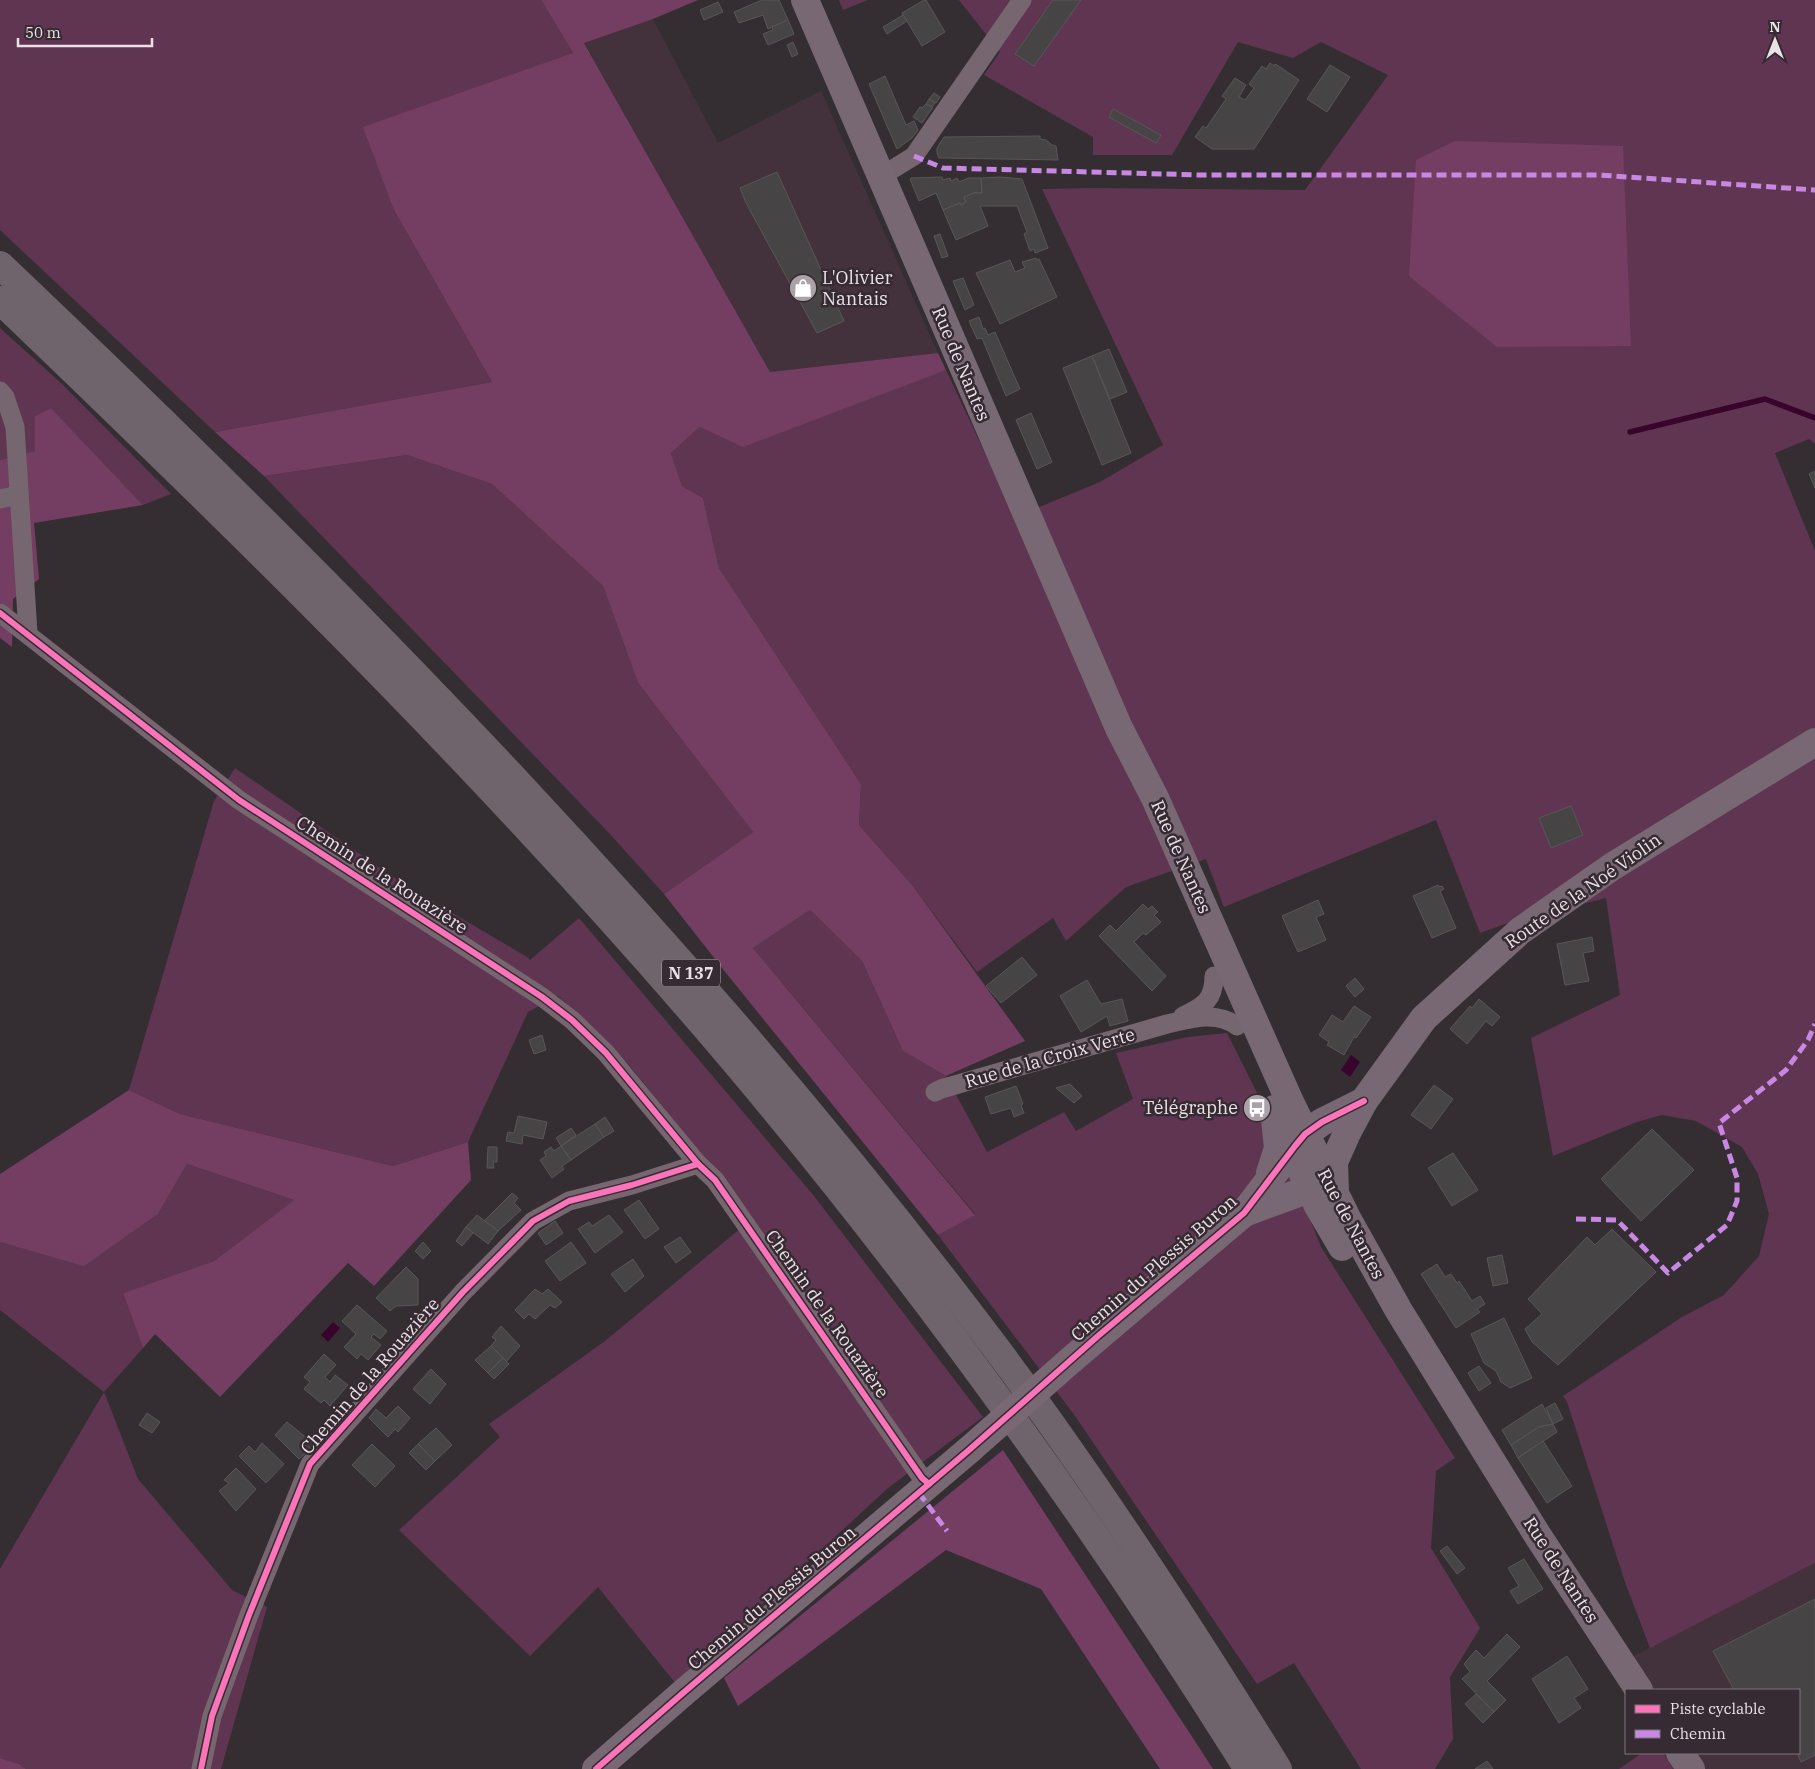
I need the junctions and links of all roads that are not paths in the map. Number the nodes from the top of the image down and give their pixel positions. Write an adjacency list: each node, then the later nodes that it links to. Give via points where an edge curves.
1 (805, 0): 3 (main road, Rue de Nantes)
2 (1022, 0): 3 (street, via 914,156)
3 (880, 177): 12 (main road, Rue de Nantes, via 1119,728 1144,802)
4 (0, 265): 26 (highway, N 137, via 221,479 422,681 578,847 734,1022 912,1239 1058,1432)
5 (0, 300): 25 (highway, N 137, via 408,702 594,902 732,1059 860,1215 982,1376 1124,1576)
6 (0, 391): 7 (street, via 15,426)
7 (19, 494): 8 (street); 10 (street)
8 (0, 499)
9 (0, 613): 10 (street, Chemin de la Rouazière)
10 (28, 634): 16 (street, Chemin de la Rouazière, via 239,800 572,1020 606,1053)
11 (1815, 742): 15 (main road, Route de la Noé Violin, via 1613,866 1520,931 1424,1018 1364,1101)
12 (1224, 1004): 13 (street, Rue de la Croix Verte, via 1167,1024); 14 (main road, Rue de Nantes); 14 (main road, Rue de Nantes); 17 (main road, via 1275,1092)
13 (935, 1092)
14 (1283, 1100): 15 (main road); 17 (main road); 18 (main road, via 1278,1148)
15 (1342, 1124): 17 (main road, Route de la Noé Violin); 17 (main road, Route de la Noé Violin)
16 (698, 1164): 19 (street, Chemin de la Rouazière, via 715,1180); 23 (street, Chemin de la Rouazière, via 569,1202 533,1220 463,1292 310,1464 212,1716)
17 (1311, 1168): 18 (main road); 18 (main road, Chemin du Plessis Buron, via 1295,1195); 20 (main road, Rue de Nantes); 20 (main road, via 1385,1320 1486,1470)
18 (1268, 1194): 19 (main road, Chemin du Plessis Buron, bridge)
19 (929, 1484): 24 (main road, Chemin du Plessis Buron)
20 (1538, 1536): 21 (main road, Rue de Nantes)
21 (1638, 1689)
22 (1681, 1754): 27 (main road)
23 (201, 1769)
24 (596, 1769)
25 (1248, 1769)
26 (1278, 1769)
27 (1691, 1769)

